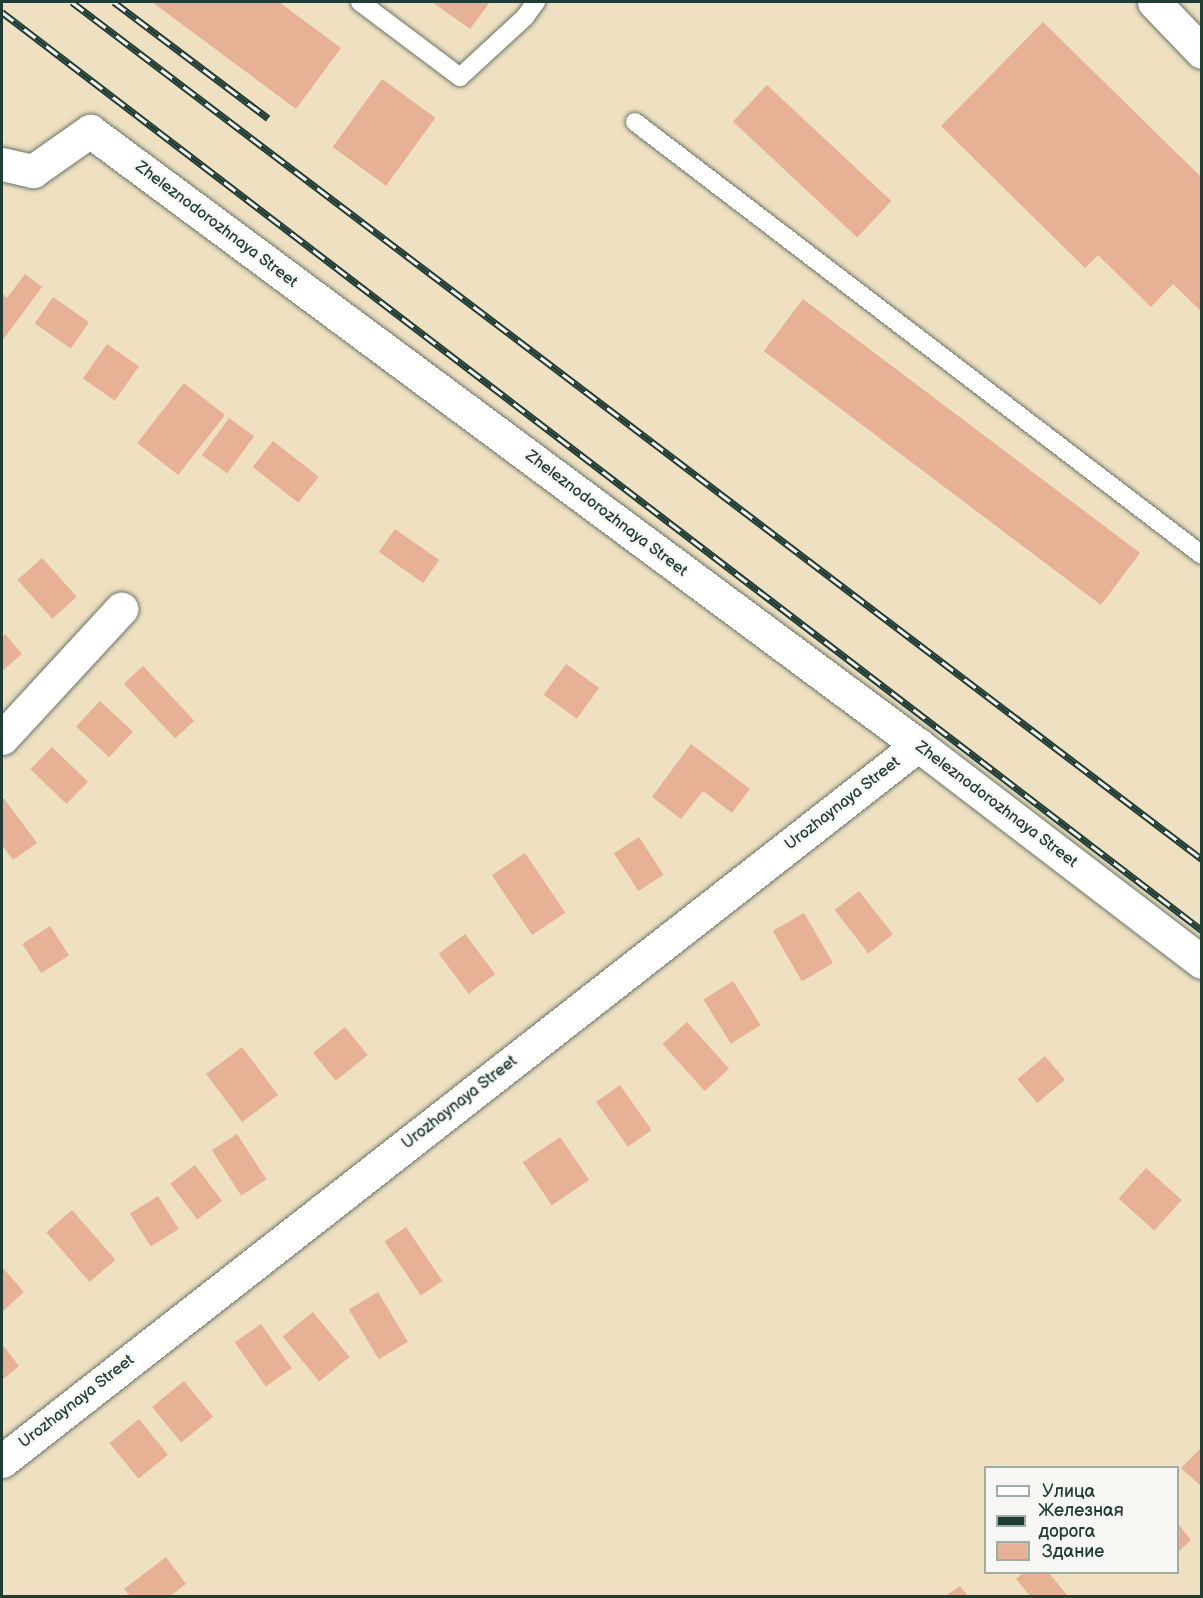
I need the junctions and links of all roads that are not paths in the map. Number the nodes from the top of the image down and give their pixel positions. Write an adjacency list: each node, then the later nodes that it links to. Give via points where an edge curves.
1 (360, 2): 2 (lane, via 460,77)
2 (536, 2)
3 (1154, 2): 4 (street)
4 (1202, 52)
5 (635, 122): 7 (lane)
6 (2, 164): 10 (street, Zheleznodorozhnaya Street, via 33,171 90,131)
7 (1202, 555)
8 (121, 609): 9 (street)
9 (2, 738)
10 (918, 745): 11 (street, Zheleznodorozhnaya Street); 12 (street, Urozhaynaya Street)
11 (1202, 962)
12 (2, 1461)

